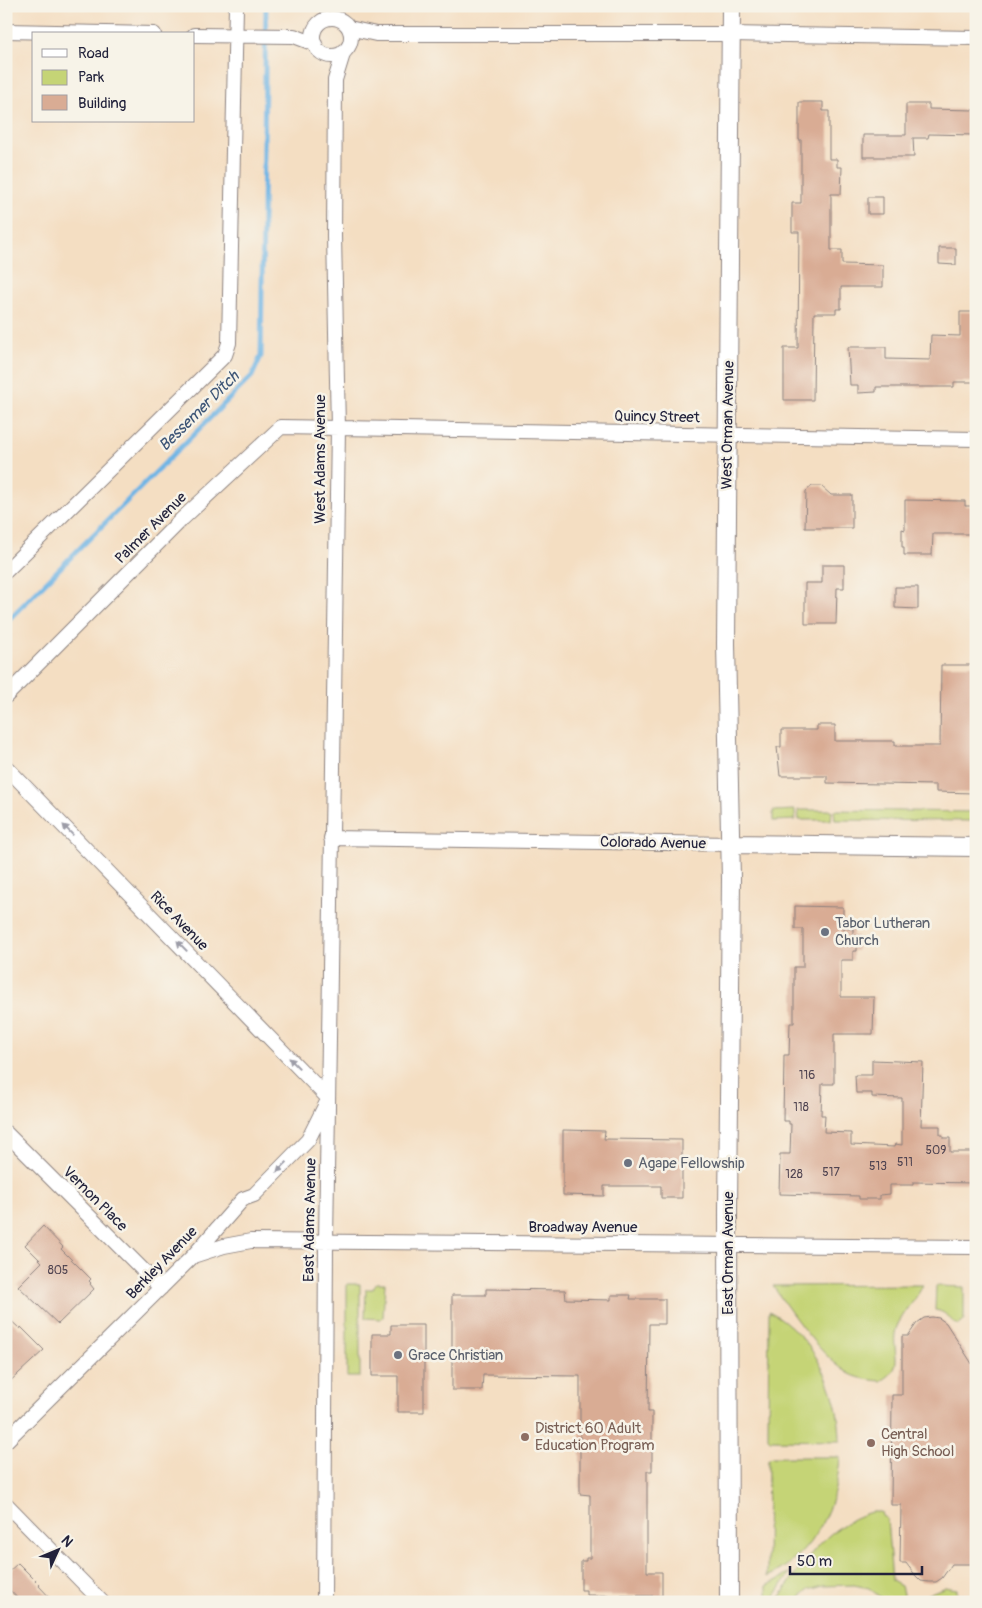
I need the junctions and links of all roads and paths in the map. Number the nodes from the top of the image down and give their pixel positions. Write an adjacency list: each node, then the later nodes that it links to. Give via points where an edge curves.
1 (236, 6): 12 (street)
2 (325, 6): 5 (street)
3 (731, 6): 10 (street, West Orman Avenue)
4 (335, 12): 5 (street); 6 (street)
5 (318, 25): 13 (street); 16 (street, via 314,38)
6 (349, 28): 9 (street); 15 (street, via 351,35)
7 (6, 31): 8 (street)
8 (55, 32)
9 (376, 34): 10 (street); 15 (street)
10 (731, 34): 14 (street); 19 (street, West Orman Avenue)
11 (195, 35): 12 (street)
12 (236, 36): 13 (street); 21 (street, via 229,343 225,355)
13 (292, 36): 16 (street)
14 (976, 38)
15 (347, 47): 16 (street, via 334,55); 17 (street, West Adams Avenue)
16 (320, 49): 17 (street, West Adams Avenue)
17 (335, 80): 18 (street, West Adams Avenue)
18 (338, 428): 19 (street, Quincy Street); 22 (street, Palmer Avenue, via 281,427 181,520); 24 (street, West Adams Avenue)
19 (728, 435): 20 (street, Quincy Street); 25 (street, West Orman Avenue, via 726,644)
20 (976, 439)
21 (6, 571)
22 (6, 696)
23 (6, 767): 27 (street, Rice Avenue, one-way to 23)
24 (331, 838): 25 (street, Colorado Avenue); 27 (street, East Adams Avenue)
25 (731, 844): 26 (street, Colorado Avenue); 30 (street, East Orman Avenue)
26 (976, 847)
27 (328, 1098): 29 (street, East Adams Avenue); 32 (street, Berkley Avenue, one-way to 32, via 308,1140 254,1195 243,1199)
28 (6, 1133): 33 (street, Vernon Place)
29 (326, 1242): 30 (street, Broadway Avenue); 32 (street, Broadway Avenue, via 251,1241); 37 (street, East Adams Avenue)
30 (728, 1244): 31 (street, Broadway Avenue); 38 (street, East Orman Avenue)
31 (976, 1247)
32 (193, 1256): 33 (street, Berkley Avenue)
33 (161, 1288): 34 (street, Berkley Avenue)
34 (6, 1441)
35 (6, 1504): 36 (street)
36 (102, 1602)
37 (324, 1602)
38 (729, 1602)

